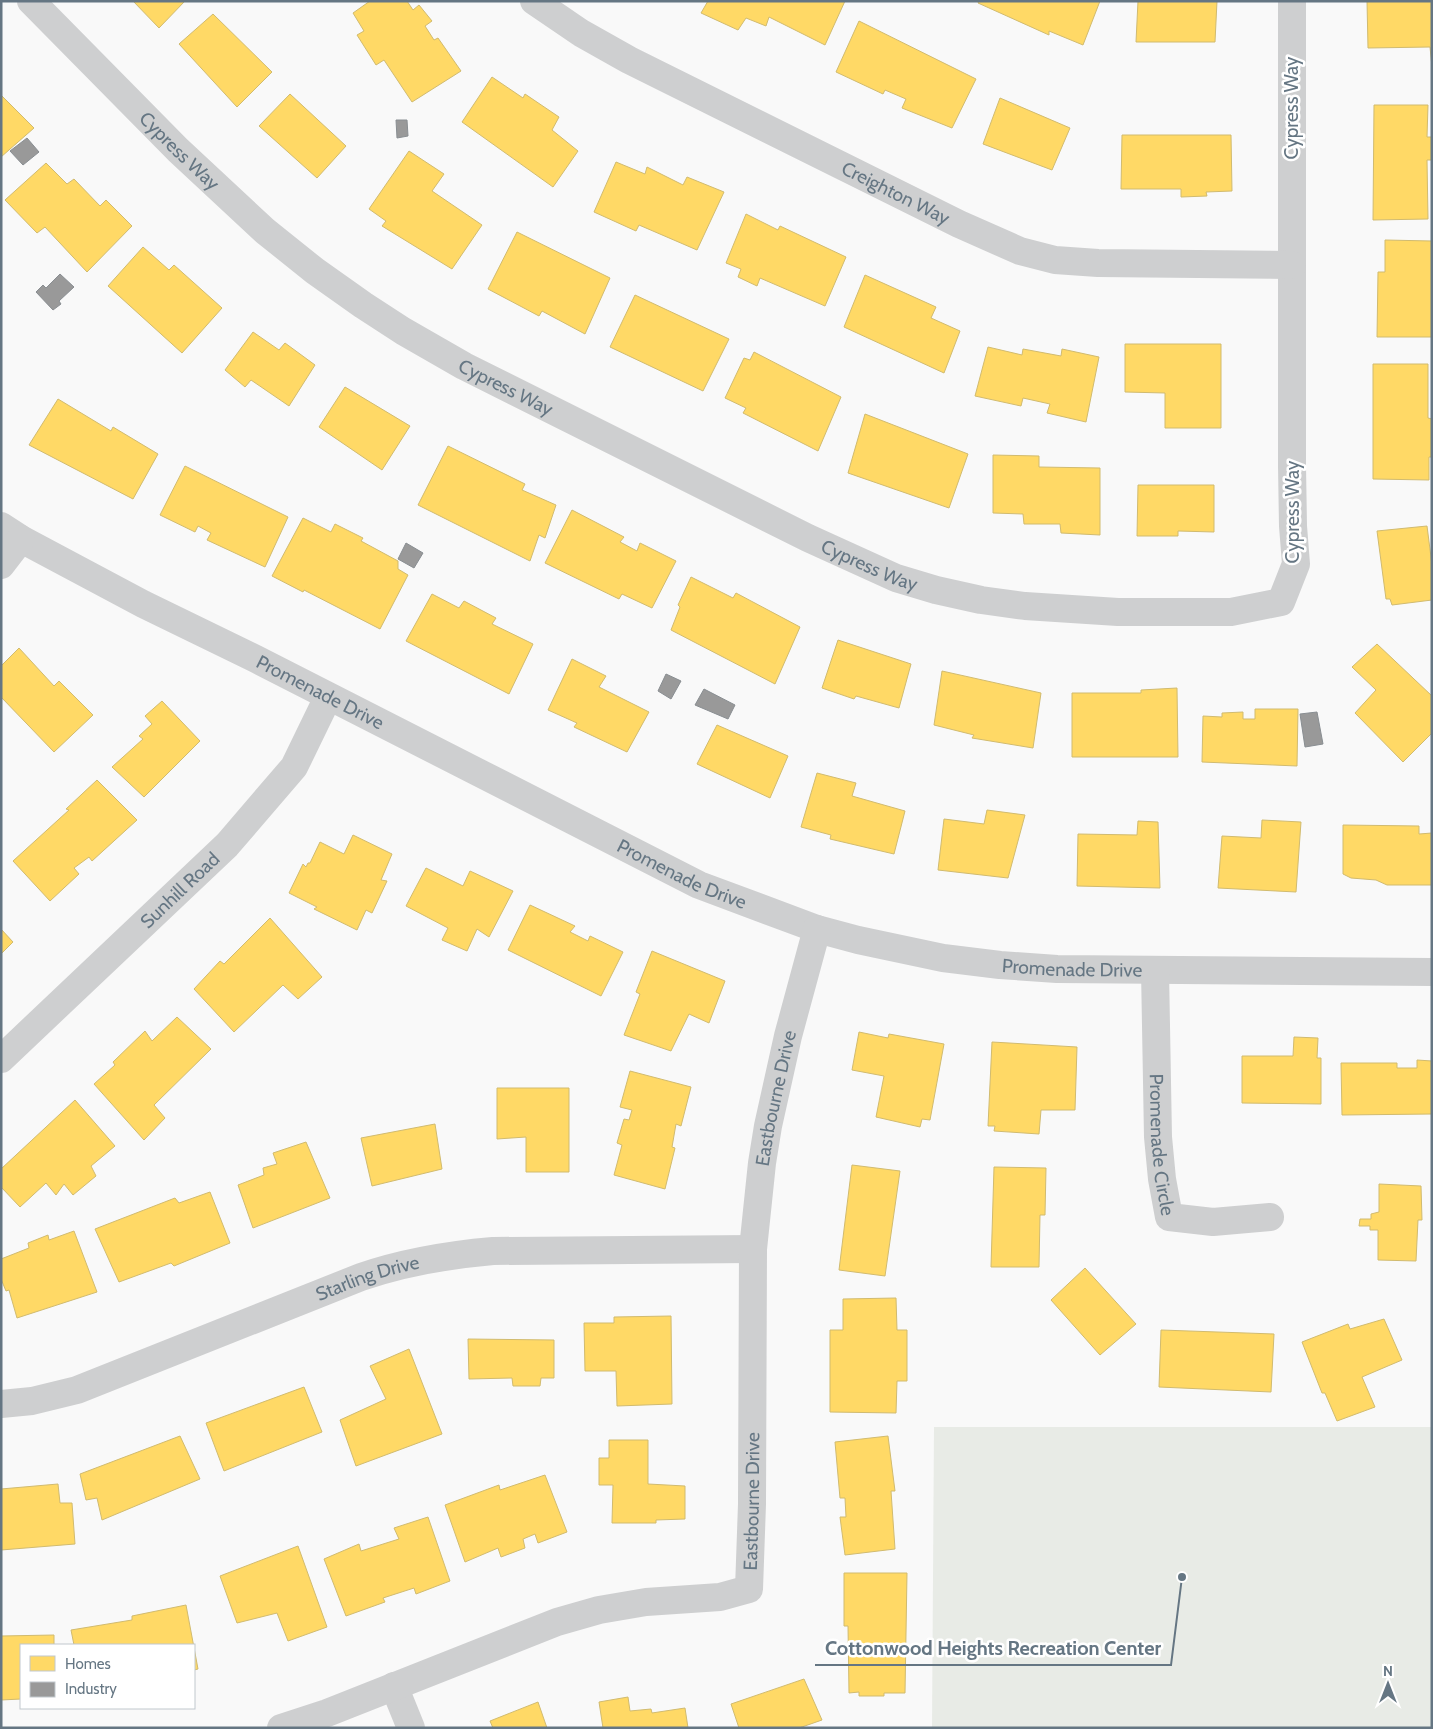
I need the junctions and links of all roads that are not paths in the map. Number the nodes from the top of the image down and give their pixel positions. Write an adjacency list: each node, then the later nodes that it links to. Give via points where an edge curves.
1 (31, 1): 4 (street, Cypress Way, via 178,150 265,231 315,271 404,331 464,366 882,573 981,600 1118,612 1231,612 1281,602 1296,564)
2 (534, 1): 4 (street, Creighton Way, via 629,60 959,224 1020,251 1055,260 1098,263)
3 (1292, 1): 4 (street, Cypress Way)
4 (1292, 265)
5 (11, 533): 6 (street); 7 (street, Promenade Drive)
6 (1, 565)
7 (328, 697): 8 (street, Promenade Drive, via 698,885); 11 (street, Sunhill Road, via 294,767 252,818)
8 (817, 930): 9 (street, Promenade Drive, via 901,950 1000,965); 13 (street, Eastbourne Drive, via 768,1126)
9 (1155, 970): 10 (street, Promenade Drive); 12 (street, Promenade Circle, via 1158,1137 1169,1217 1213,1222)
10 (1432, 972)
11 (1, 1059)
12 (1270, 1217)
13 (753, 1249): 14 (street, Starling Drive, via 493,1251 415,1261 362,1278 76,1390 32,1401); 15 (street, Eastbourne Drive, via 752,1504 748,1589 720,1597 646,1602 599,1610 557,1622)
14 (1, 1404)
15 (394, 1686): 16 (street, Eastbourne Drive); 17 (street)
16 (280, 1728)
17 (411, 1728)

